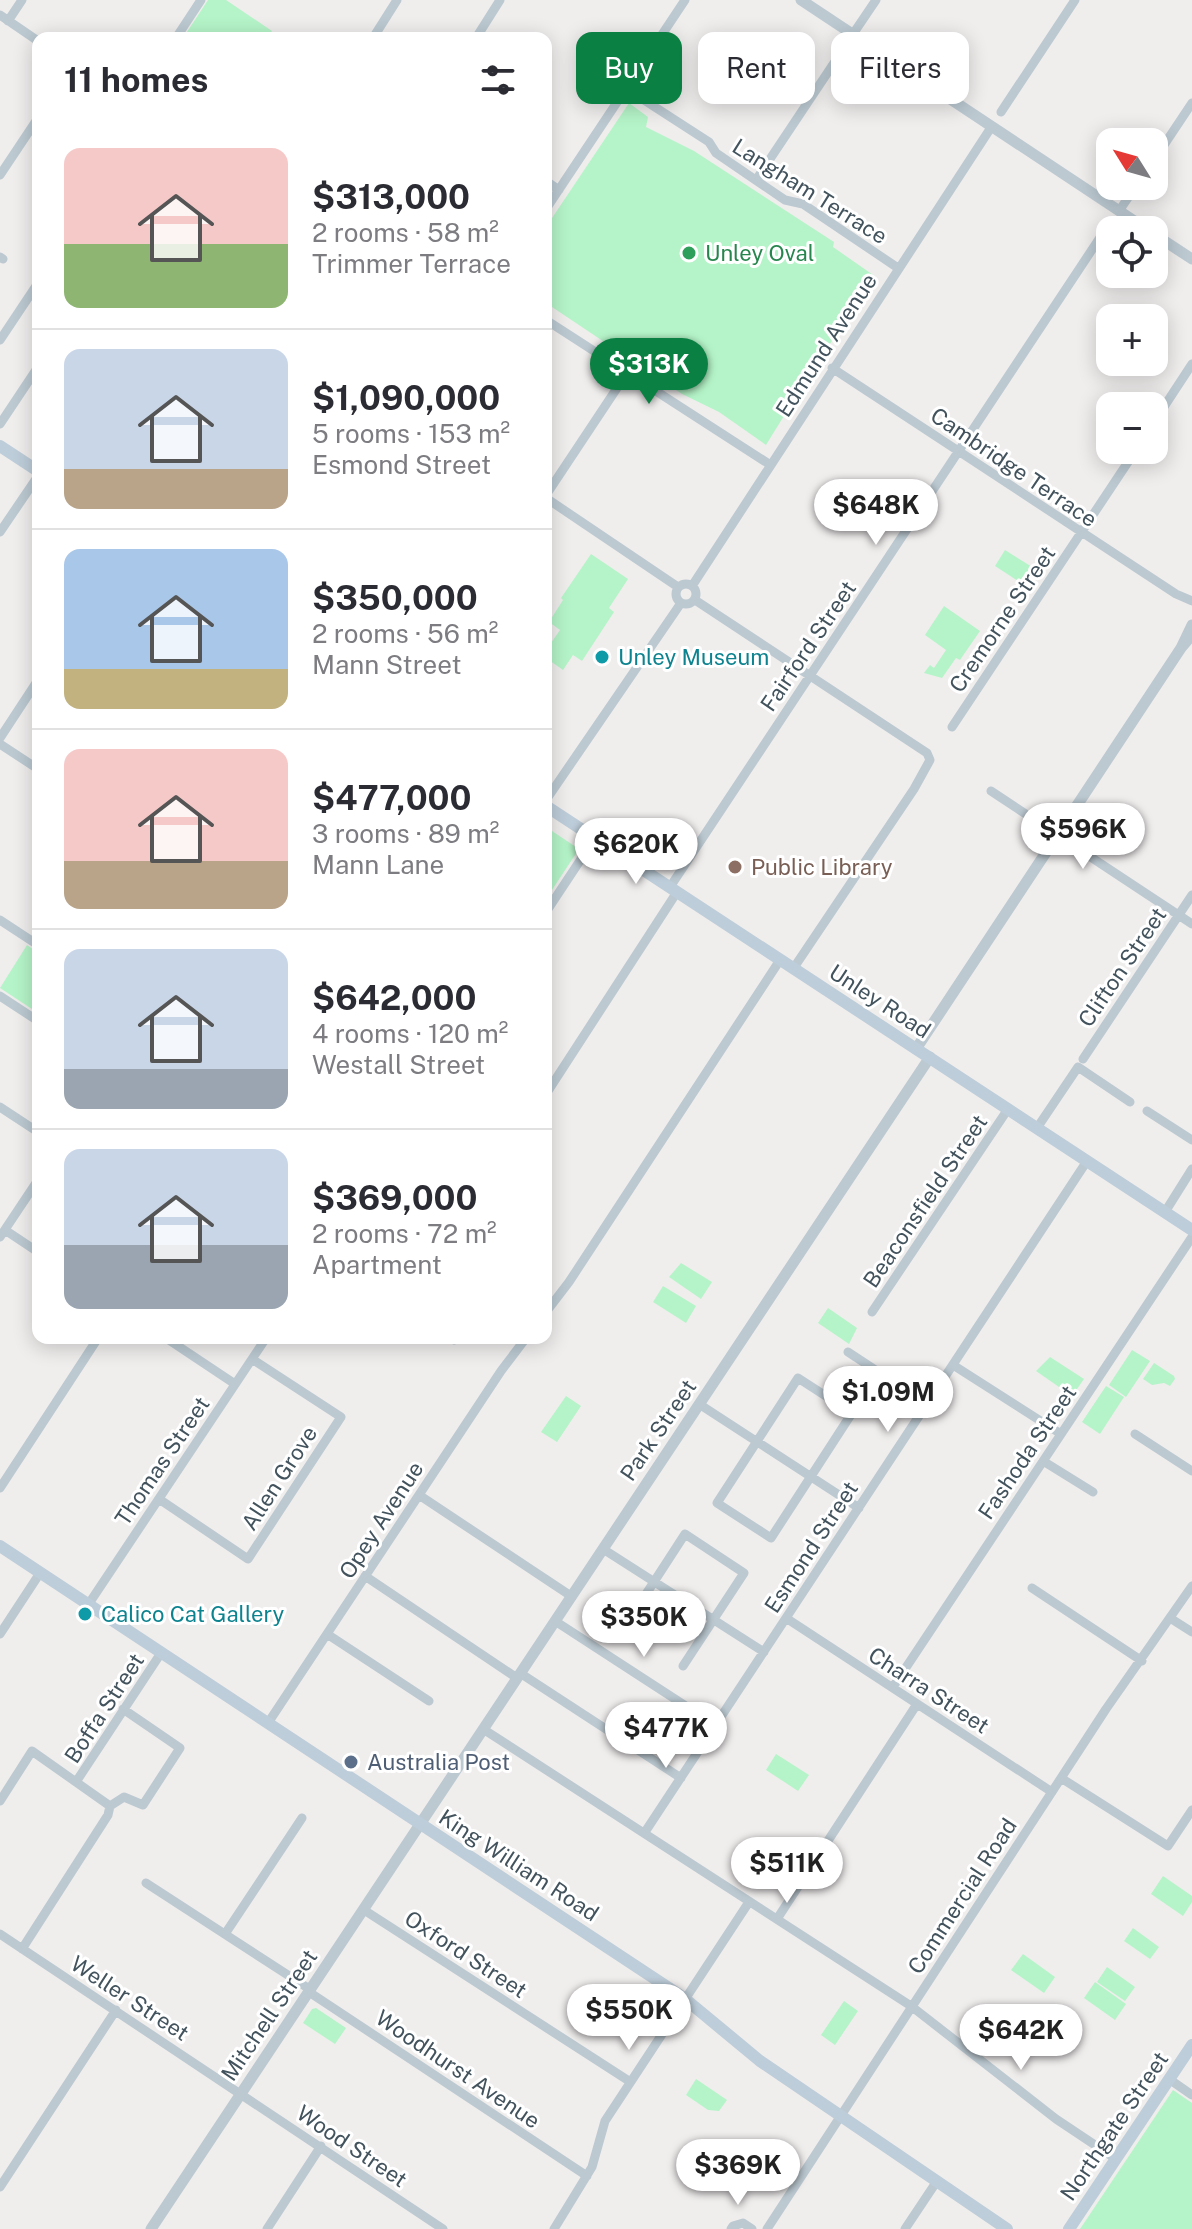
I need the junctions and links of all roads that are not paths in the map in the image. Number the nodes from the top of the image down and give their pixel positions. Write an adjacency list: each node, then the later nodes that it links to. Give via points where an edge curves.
1 (22, 0): 9 (street)
2 (201, 0): 10 (street)
3 (397, 0): 11 (street)
4 (500, 0): 12 (street)
5 (685, 0): 13 (street)
6 (801, 0): 14 (street)
7 (876, 0): 15 (street)
8 (1075, 0): 22 (street)
9 (4, 18): 16 (street)
10 (180, 32)
11 (377, 32)
12 (480, 32)
13 (664, 32)
14 (850, 32)
15 (854, 32)
16 (32, 37)
17 (831, 68): 27 (street)
18 (1192, 103): 25 (street)
19 (617, 104): 29 (street)
20 (650, 104): 27 (street, Langham Terrace)
21 (959, 104): 23 (street)
22 (1001, 112)
23 (992, 126): 32 (street); 37 (street, Edmund Avenue)
24 (32, 127): 26 (street)
25 (1168, 139)
26 (0, 175)
27 (756, 180): 37 (street, Langham Terrace, via 785,200 803,204)
28 (552, 185): 29 (street)
29 (559, 190): 30 (street)
30 (552, 200)
31 (1126, 200): 32 (street)
32 (1119, 211): 33 (street)
33 (1127, 216)
34 (1168, 243): 36 (street)
35 (1096, 244): 48 (street, Fairford Street)
36 (1192, 259)
37 (898, 268): 42 (street, Edmund Avenue)
38 (32, 292): 40 (street)
39 (552, 324): 43 (street)
40 (0, 340)
41 (1192, 364): 45 (street)
42 (832, 368): 48 (street, Cambridge Terrace); 49 (street, Edmund Avenue)
43 (627, 373): 49 (street); 53 (street)
44 (32, 376): 46 (street)
45 (1168, 401)
46 (0, 424)
47 (0, 446): 51 (main road)
48 (959, 452): 56 (street, Cambridge Terrace); 67 (street, Fairford Street)
49 (769, 464): 57 (street, Edmund Avenue)
50 (1127, 464): 56 (street, Cremorne Street)
51 (32, 470)
52 (32, 483): 55 (street)
53 (552, 487)
54 (552, 500): 58 (street)
55 (0, 532)
56 (1081, 533): 59 (street, Cambridge Terrace); 69 (street, Cremorne Street)
57 (692, 586): 58 (street); 60 (street)
58 (678, 587): 62 (street, via 675,595)
59 (1176, 594): 61 (street, Cambridge Terrace); 63 (street, Cambridge Terrace)
60 (695, 600): 62 (street); 67 (street)
61 (1192, 601)
62 (681, 603): 73 (street)
63 (1192, 610)
64 (1192, 625): 66 (street)
65 (1192, 635): 66 (street)
66 (1181, 648): 76 (street)
67 (810, 676): 78 (street, Fairford Street); 86 (street, via 927,753 930,760)
68 (32, 689): 70 (street)
69 (952, 727)
70 (0, 738)
71 (0, 744): 72 (street)
72 (32, 765)
73 (552, 791)
74 (991, 791): 76 (street)
75 (552, 810): 77 (main road, Unley Road)
76 (1059, 836): 81 (street); 89 (street)
77 (595, 838): 78 (main road, Unley Road); 80 (street)
78 (674, 890): 85 (main road, Unley Road); 92 (street, Fairford Street)
79 (1192, 895): 81 (street, Clifton Street)
80 (552, 903)
81 (1178, 916): 83 (street); 91 (street, Clifton Street)
82 (0, 920): 84 (street)
83 (1192, 924)
84 (32, 941)
85 (780, 960): 86 (main road, Unley Road); 108 (street)
86 (793, 969): 89 (main road, Unley Road)
87 (0, 996): 88 (street)
88 (32, 1017)
89 (916, 1049): 90 (main road, Unley Road)
90 (930, 1057): 95 (main road, Unley Road); 118 (street, Park Street)
91 (1080, 1063): 93 (street); 98 (street, Clifton Street)
92 (552, 1084)
93 (1130, 1102)
94 (0, 1107): 97 (street)
95 (1008, 1109): 98 (main road, Unley Road); 109 (street, Beaconsfield Street)
96 (1147, 1111): 99 (street)
97 (32, 1128)
98 (1037, 1128): 100 (main road, Unley Road)
99 (1192, 1140)
100 (1087, 1161): 103 (main road, Unley Road); 116 (street, Esmond Street)
101 (1192, 1169): 103 (street)
102 (32, 1189): 105 (street)
103 (1165, 1212): 104 (main road, Unley Road)
104 (1192, 1230)
105 (2, 1234): 107 (street)
106 (1192, 1237): 120 (street, Fashoda Street)
107 (32, 1249)
108 (552, 1304)
109 (872, 1312)
110 (94, 1344): 126 (street)
111 (175, 1344): 117 (street)
112 (262, 1344): 115 (street, Thomas Street)
113 (521, 1344): 128 (street, Opey Avenue)
114 (848, 1352): 119 (street)
115 (252, 1359): 117 (street, Thomas Street); 129 (street, Allen Grove, via 341,1417 248,1559)
116 (953, 1365): 119 (street, Esmond Street); 120 (street)
117 (235, 1384): 129 (street, Thomas Street)
118 (699, 1404): 122 (street); 132 (street, Park Street)
119 (927, 1404): 130 (street, Esmond Street)
120 (1061, 1434): 123 (street, Fashoda Street)
121 (1135, 1434): 124 (street)
122 (757, 1442): 125 (street); 125 (street, via 717,1503 771,1538); 125 (street, via 798,1378 852,1413)
123 (1043, 1461): 127 (street); 153 (street, Fashoda Street)
124 (1192, 1471)
125 (811, 1477): 130 (street)
126 (0, 1488)
127 (1093, 1492)
128 (419, 1495): 134 (street, Opey Avenue); 138 (street)
129 (159, 1499): 139 (street, Thomas Street)
130 (859, 1508): 140 (street, Esmond Street)
131 (0, 1546): 133 (main road, King William Road)
132 (603, 1549): 135 (street); 138 (street, Park Street)
133 (40, 1573): 139 (main road, King William Road); 146 (street)
134 (365, 1576): 147 (street, Opey Avenue); 152 (street)
135 (654, 1581): 142 (street); 142 (street, via 685,1534 744,1573); 144 (street)
136 (1192, 1586): 141 (street, Commercial Road)
137 (1032, 1588): 150 (street)
138 (571, 1596): 143 (street, Park Street)
139 (88, 1605): 149 (main road, King William Road)
140 (786, 1618): 148 (street, Esmond Street); 153 (street, Charra Street)
141 (1170, 1618): 145 (street); 150 (street, Commercial Road)
142 (713, 1620): 148 (street); 151 (street)
143 (555, 1621): 152 (street, Park Street); 158 (street)
144 (624, 1628)
145 (1192, 1632)
146 (0, 1634)
147 (327, 1634): 154 (street); 157 (street, Opey Avenue)
148 (764, 1652): 158 (street, Esmond Street)
149 (161, 1653): 156 (street, Boffa Street); 157 (main road, King William Road)
150 (1142, 1661): 161 (street, Commercial Road)
151 (683, 1666)
152 (519, 1675): 159 (street, Park Street); 160 (street)
153 (893, 1687): 155 (street, Charra Street)
154 (429, 1701)
155 (917, 1704): 163 (street, Charra Street); 173 (street)
156 (123, 1709): 162 (street, Boffa Street); 165 (street, via 180,1748 143,1805 124,1797)
157 (268, 1723): 168 (main road, King William Road)
158 (715, 1725): 160 (street, Esmond Street)
159 (483, 1729): 168 (street, Park Street); 169 (street)
160 (681, 1778): 169 (street, Esmond Street)
161 (1061, 1778): 163 (street, Commercial Road); 166 (street, via 1168,1846)
162 (76, 1782): 164 (street, via 32,1751); 165 (street)
163 (1052, 1792): 179 (street, Commercial Road)
164 (0, 1801)
165 (110, 1806): 176 (street)
166 (1192, 1810)
167 (302, 1818): 175 (street)
168 (420, 1824): 172 (street, Mitchell Street); 178 (main road, King William Road)
169 (645, 1832): 171 (street)
170 (146, 1883): 175 (street, Woodhurst Avenue)
171 (749, 1902): 173 (street); 178 (street)
172 (364, 1910): 177 (street, Mitchell Street); 183 (street, Oxford Street)
173 (777, 1919): 179 (street)
174 (0, 1934): 176 (street, Weller Street)
175 (225, 1934): 177 (street, Woodhurst Avenue)
176 (22, 1949): 180 (street, Weller Street)
177 (310, 1991): 184 (street, Mitchell Street); 189 (street, Woodhurst Avenue)
178 (684, 1998): 183 (street); 186 (main road, King William Road, via 743,2048)
179 (911, 2006): 186 (street, Commercial Road); 188 (street)
180 (116, 2010): 184 (street, Weller Street); 191 (street)
181 (1192, 2045): 182 (main road, Northgate Street)
182 (1169, 2079): 185 (street); 188 (main road, Northgate Street)
183 (629, 2081): 189 (street, via 605,2121)
184 (241, 2092): 187 (street, Wood Street); 193 (street, Mitchell Street)
185 (1192, 2095)
186 (841, 2115): 190 (main road, King William Road); 199 (street, Commercial Road)
187 (321, 2146): 192 (street, Wood Street); 194 (street)
188 (1116, 2159): 202 (main road, Northgate Street)
189 (587, 2176): 196 (street)
190 (937, 2181): 200 (street); 201 (main road, King William Road)
191 (0, 2187)
192 (429, 2225): 195 (street, Wood Street)
193 (151, 2229)
194 (267, 2229)
195 (443, 2229)
196 (554, 2229)
197 (731, 2229): 198 (street, via 743,2223)
198 (752, 2229)
199 (767, 2229)
200 (905, 2229)
201 (1007, 2229)
202 (1069, 2229)

